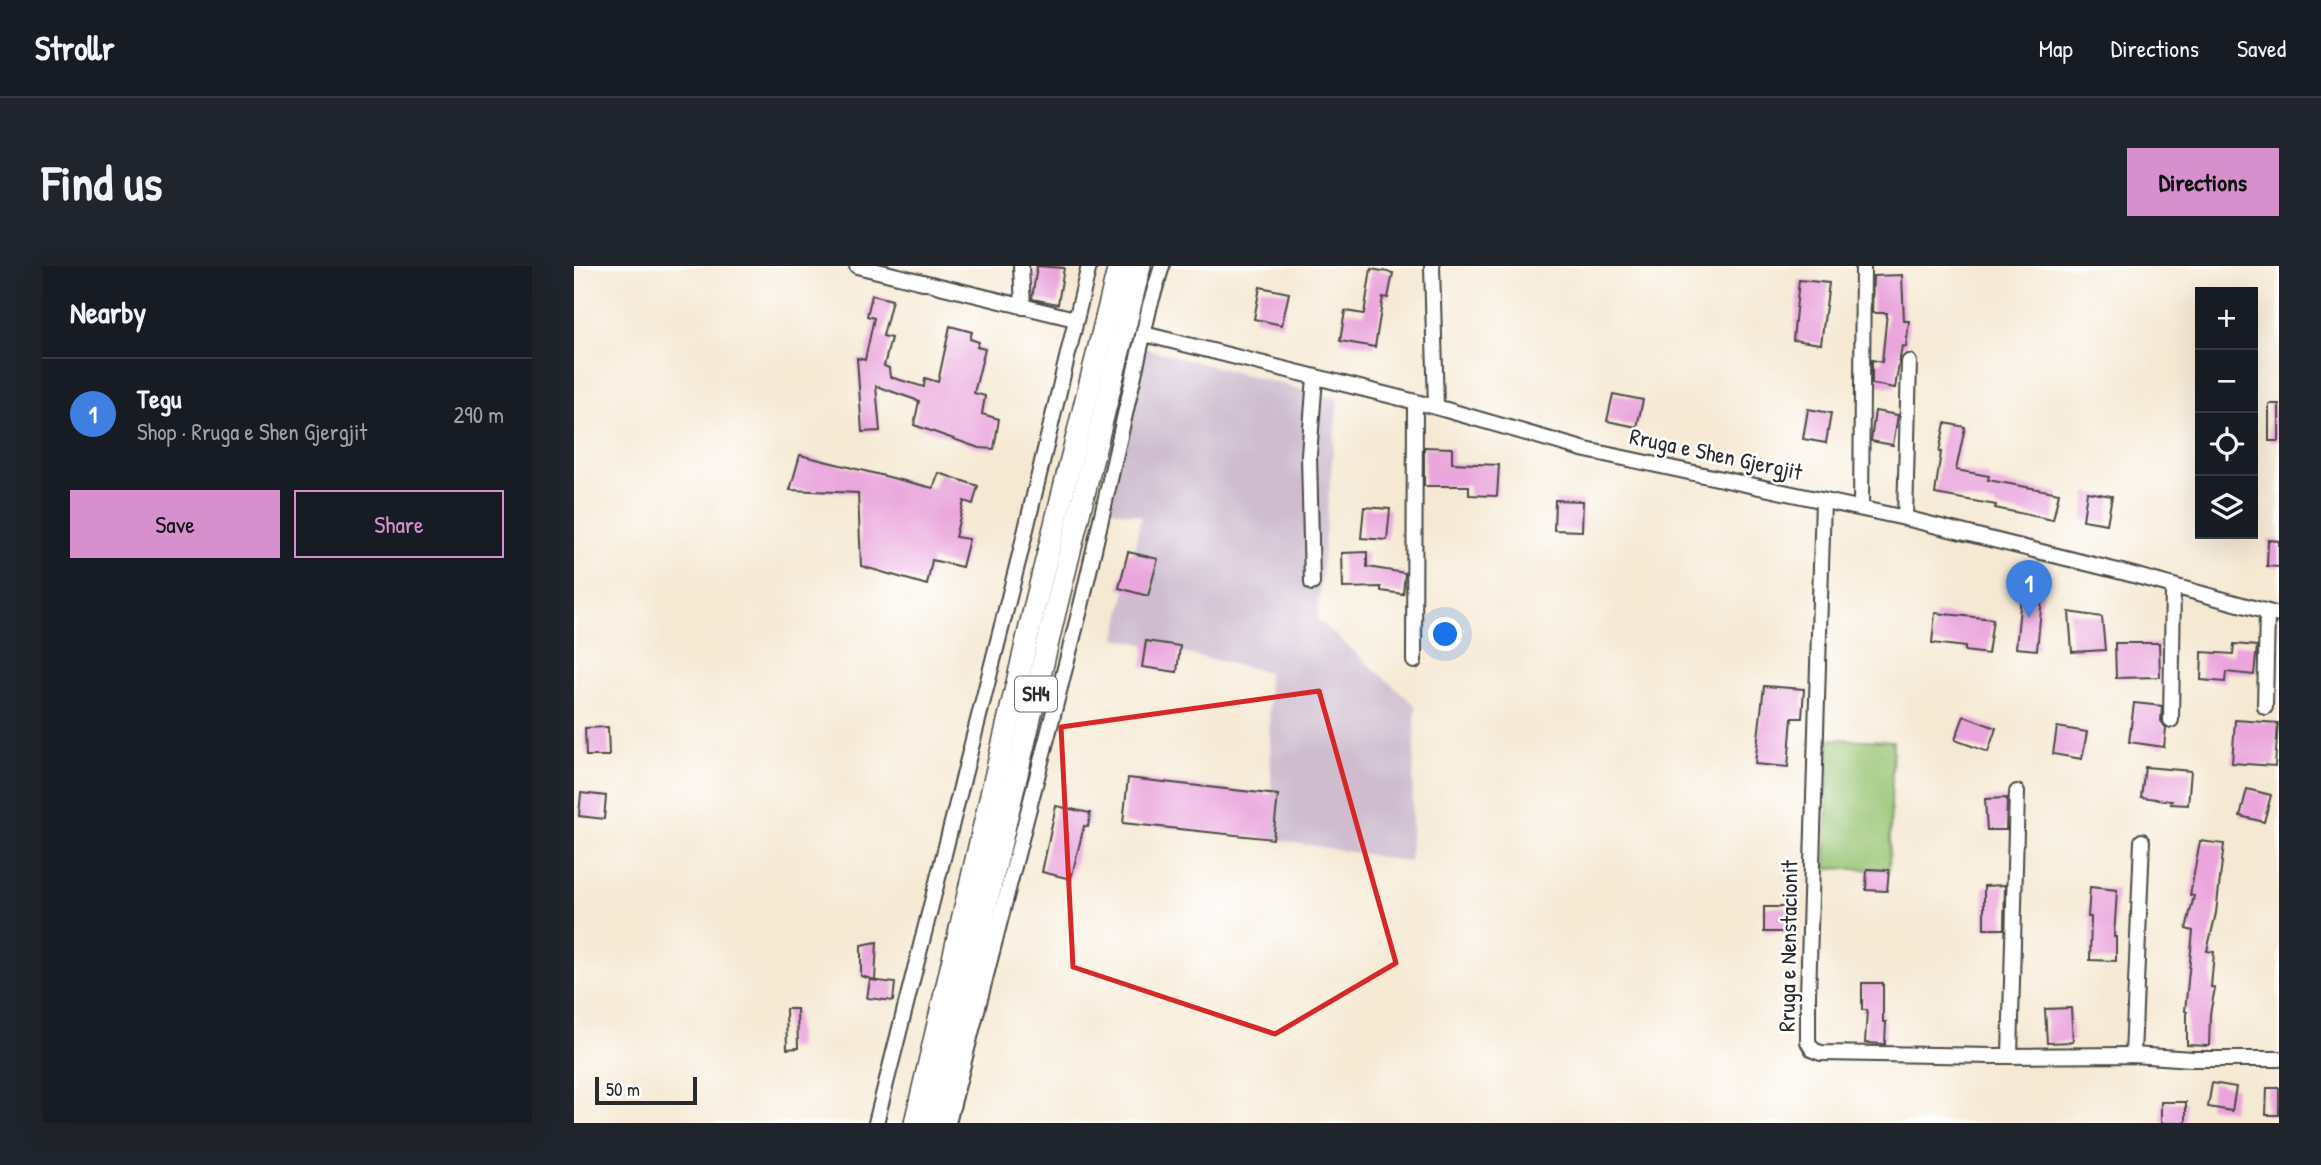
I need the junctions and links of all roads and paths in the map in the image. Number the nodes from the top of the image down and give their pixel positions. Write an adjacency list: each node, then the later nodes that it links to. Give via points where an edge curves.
1 (857, 266): 9 (street)
2 (1021, 266): 9 (street)
3 (1089, 266): 10 (street)
4 (1119, 266): 31 (highway, SH4)
5 (1140, 266): 32 (highway, SH4)
6 (1161, 266): 11 (street)
7 (1432, 266): 15 (street)
8 (1863, 266): 17 (street)
9 (1023, 307): 10 (street)
10 (1075, 319): 30 (street)
11 (1144, 334): 13 (street, Rruga e Shen Gjergjit); 33 (street, via 1082,601)
12 (1909, 362): 18 (street)
13 (1315, 377): 14 (street, Rruga e Shen Gjergjit); 19 (street, via 1309,455)
14 (1415, 401): 15 (street, Rruga e Shen Gjergjit); 22 (street)
15 (1436, 407): 16 (street, Rruga e Shen Gjergjit, via 1586,450)
16 (1824, 501): 17 (street, Rruga e Shen Gjergjit); 28 (street, Rruga e Nenstacionit, via 1808,1042 1821,1053)
17 (1861, 508): 18 (street, Rruga e Shen Gjergjit)
18 (1905, 518): 20 (street, Rruga e Shen Gjergjit)
19 (1312, 583)
20 (2173, 587): 21 (street, Rruga e Shen Gjergjit); 24 (street)
21 (2273, 613): 23 (street)
22 (1414, 661)
23 (2265, 707)
24 (2171, 720)
25 (2017, 792): 28 (street)
26 (2142, 841): 27 (street)
27 (2133, 1055): 28 (street, Rruga e Nenstacionit); 29 (street, Rruga e Nenstacionit)
28 (2010, 1056)
29 (2279, 1059)
30 (876, 1123)
31 (915, 1123)
32 (936, 1123)
33 (948, 1123)

